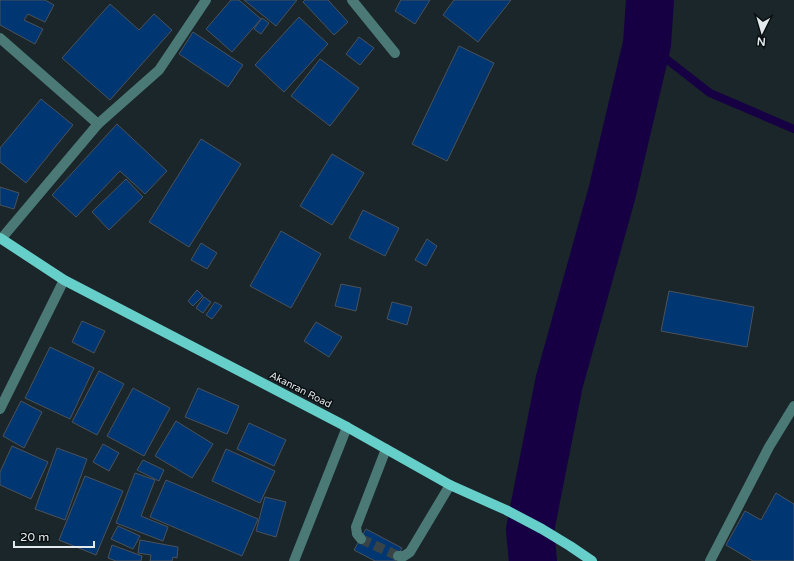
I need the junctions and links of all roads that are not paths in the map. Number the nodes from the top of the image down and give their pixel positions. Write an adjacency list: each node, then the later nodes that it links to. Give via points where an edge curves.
1 (206, 0): 5 (street, via 159,70)
2 (352, 0): 4 (street)
3 (0, 38): 5 (street)
4 (395, 53)
5 (98, 124): 6 (street)
6 (1, 238): 7 (main road, Akanran Road)
7 (64, 280): 9 (street); 10 (main road, Akanran Road)
8 (794, 406): 17 (street, via 769,447)
9 (0, 409)
10 (347, 427): 11 (main road, Akanran Road); 15 (street)
11 (386, 449): 12 (main road, Akanran Road); 13 (street, via 356,527)
12 (450, 485): 14 (street, via 410,552); 16 (main road, Akanran Road, via 542,529)
13 (361, 539)
14 (398, 556)
15 (294, 561)
16 (592, 561)
17 (710, 561)

